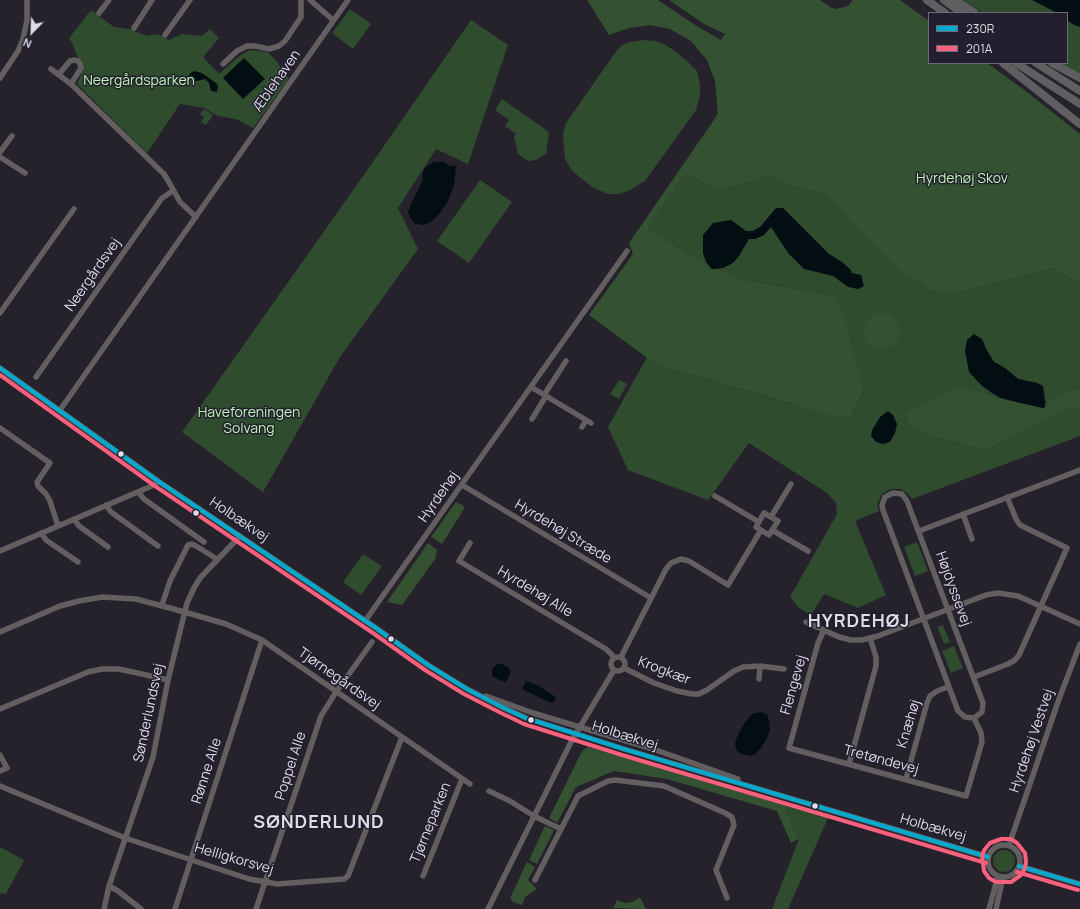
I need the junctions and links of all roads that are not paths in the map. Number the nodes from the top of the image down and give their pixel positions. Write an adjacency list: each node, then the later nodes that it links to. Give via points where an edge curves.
1 (27, 0): 25 (street, via 24,39)
2 (109, 0): 14 (street)
3 (152, 0): 16 (street)
4 (190, 0): 17 (street)
5 (301, 0): 18 (street, via 301,17 279,46 269,49 247,46 236,51)
6 (310, 0): 15 (street)
7 (348, 0): 15 (street, Æblehaven)
8 (927, 0): 11 (highway)
9 (944, 0): 12 (highway)
10 (955, 0): 13 (highway)
11 (944, 12)
12 (961, 12)
13 (973, 12)
14 (99, 13)
15 (333, 20): 37 (street, Æblehaven)
16 (134, 28)
17 (165, 36)
18 (223, 64)
19 (1004, 64): 30 (highway)
20 (1018, 64): 29 (highway)
21 (1038, 64): 28 (highway)
22 (1054, 64): 26 (highway)
23 (51, 69): 24 (street)
24 (59, 74): 27 (street); 27 (street, via 70,61 78,61 81,68)
25 (0, 78)
26 (1080, 78)
27 (71, 84): 35 (street, via 164,174)
28 (1080, 91)
29 (1080, 104)
30 (1080, 124)
31 (12, 136): 32 (street)
32 (0, 152)
33 (0, 157): 34 (street)
34 (25, 173)
35 (173, 191): 37 (street, via 180,202); 42 (street, Neergårdsvej, via 162,198)
36 (74, 209): 39 (street)
37 (196, 217): 45 (street, Æblehaven)
38 (627, 251): 43 (street, Hyrdehøj)
39 (0, 313)
40 (566, 361): 44 (street)
41 (0, 368): 45 (street, Holbækvej)
42 (36, 377)
43 (531, 386): 44 (street); 52 (street, Hyrdehøj)
44 (545, 395): 46 (street); 47 (street, via 589,421)
45 (60, 410): 50 (street, Holbækvej)
46 (532, 418)
47 (582, 427)
48 (0, 428): 61 (street, via 50,463 38,486 50,501)
49 (1080, 470): 55 (street)
50 (158, 481): 53 (street); 66 (street, Holbækvej)
51 (791, 484): 58 (street)
52 (462, 486): 76 (street, Hyrdehøj Stræde); 82 (street, Hyrdehøj)
53 (138, 492): 56 (street); 68 (street)
54 (715, 496): 60 (street)
55 (1007, 497): 57 (street); 78 (street, via 1020,526 1067,548)
56 (106, 505): 59 (street); 70 (street, via 111,512)
57 (963, 514): 64 (street); 67 (street)
58 (771, 517): 60 (street, via 764,513); 63 (street, via 778,521)
59 (74, 519): 61 (street); 71 (street)
60 (759, 522): 62 (street, via 756,527)
61 (58, 526): 65 (street)
62 (761, 530): 63 (street, via 769,535); 76 (street, via 728,585 689,561 676,560 666,569)
63 (772, 530): 73 (street)
64 (919, 531): 79 (street, Højdyssevej); 81 (street, Højdyssevej, via 902,494 893,493 885,497 882,510)
65 (41, 533): 72 (street); 75 (street, via 46,540)
66 (240, 536): 74 (street, Sønderlundsvej); 82 (street, Holbækvej)
67 (972, 539)
68 (204, 542)
69 (470, 543): 91 (street, Hyrdehøj Alle, via 459,561 602,647)
70 (158, 546)
71 (108, 547)
72 (0, 551)
73 (808, 551)
74 (217, 559): 77 (street, via 192,544 188,545 170,581); 80 (street, Sønderlundsvej, via 200,578)
75 (78, 562)
76 (651, 598): 92 (street)
77 (162, 605): 80 (street, Tjørnegårdsvej); 86 (street, Tjørnegårdsvej, via 136,599 102,597 60,606)
78 (1041, 606): 79 (street, via 1018,596 998,593); 84 (street); 97 (street, via 1015,660)
79 (948, 609): 81 (street); 97 (street, Højdyssevej)
80 (184, 611): 88 (street, Tjørnegårdsvej, via 226,624); 99 (street, Sønderlundsvej)
81 (923, 619): 87 (street); 100 (street, Højdyssevej)
82 (365, 621): 101 (street, Holbækvej)
83 (806, 622): 85 (street)
84 (1080, 624)
85 (824, 630): 87 (street, via 851,640); 108 (street, Flengevej, via 818,643)
86 (0, 632)
87 (870, 638): 110 (street, via 876,666)
88 (262, 640): 102 (street, Tjørnegårdsvej); 123 (street, Rønne Alle)
89 (372, 642): 102 (street, Poppel Alle)
90 (1080, 644): 121 (street, Hyrdehøj Vestvej)
91 (615, 658): 92 (street); 96 (street, via 611,664)
92 (621, 658): 94 (street, via 625,663)
93 (760, 666): 94 (street, Krogkær, via 734,670 699,694 661,686); 95 (street, Krogkær); 98 (street)
94 (624, 668): 96 (street, via 620,671)
95 (784, 669)
96 (614, 670): 105 (street)
97 (974, 677): 104 (street, Højdyssevej, via 983,703 982,712)
98 (759, 679)
99 (168, 680): 103 (street, via 118,669 102,669 88,672); 120 (street, Sønderlundsvej, via 153,757)
100 (948, 687): 104 (street, Højdyssevej, via 960,715); 113 (street, Knæhøj, via 936,691 927,702)
101 (467, 689): 105 (street, Holbækvej); 106 (street, Holbækvej, via 524,717)
102 (336, 692): 107 (street, Tjørnegårdsvej); 128 (street, Poppel Alle, via 321,716)
103 (0, 709)
104 (974, 718): 113 (street, Tretøndevej, via 982,742 966,796)
105 (580, 727): 106 (street); 117 (street, Holbækvej, via 653,749)
106 (576, 734): 117 (street, Holbækvej); 118 (street)
107 (402, 736): 112 (street, Tjørnegårdsvej); 128 (street, Helligkorsvej, via 347,878 277,884)
108 (789, 748): 110 (street, Tretøndevej)
109 (0, 755): 111 (street, via 7,768)
110 (849, 764): 113 (street, Tretøndevej)
111 (0, 771)
112 (462, 779): 114 (street, Tjørnegårdsvej); 125 (street, Tjørneparken)
113 (906, 779)
114 (470, 784)
115 (0, 786): 120 (street, Helligkorsvej)
116 (489, 792): 118 (street)
117 (780, 794): 122 (street, Holbækvej)
118 (534, 816): 119 (street); 136 (street)
119 (561, 829): 127 (street); 131 (street, via 578,796 608,781 620,780 664,786 732,817 734,825 716,870)
120 (125, 838): 123 (street, Helligkorsvej); 130 (street, Sønderlundsvej)
121 (1009, 845): 122 (street, via 997,846); 124 (street, via 1020,856)
122 (988, 856): 126 (street, via 989,868)
123 (191, 860): 128 (street, Helligkorsvej); 134 (street, Rønne Alle)
124 (1019, 866): 126 (street, via 1013,874); 129 (street)
125 (423, 876)
126 (1000, 877): 137 (street); 138 (street)
127 (535, 880)
128 (265, 882): 135 (street, Poppel Alle)
129 (1080, 884)
130 (108, 886): 132 (street, Sønderlundsvej); 133 (street)
131 (727, 898)
132 (104, 909)
133 (141, 909)
134 (175, 909)
135 (256, 909)
136 (488, 909)
137 (989, 909)
138 (996, 909)

